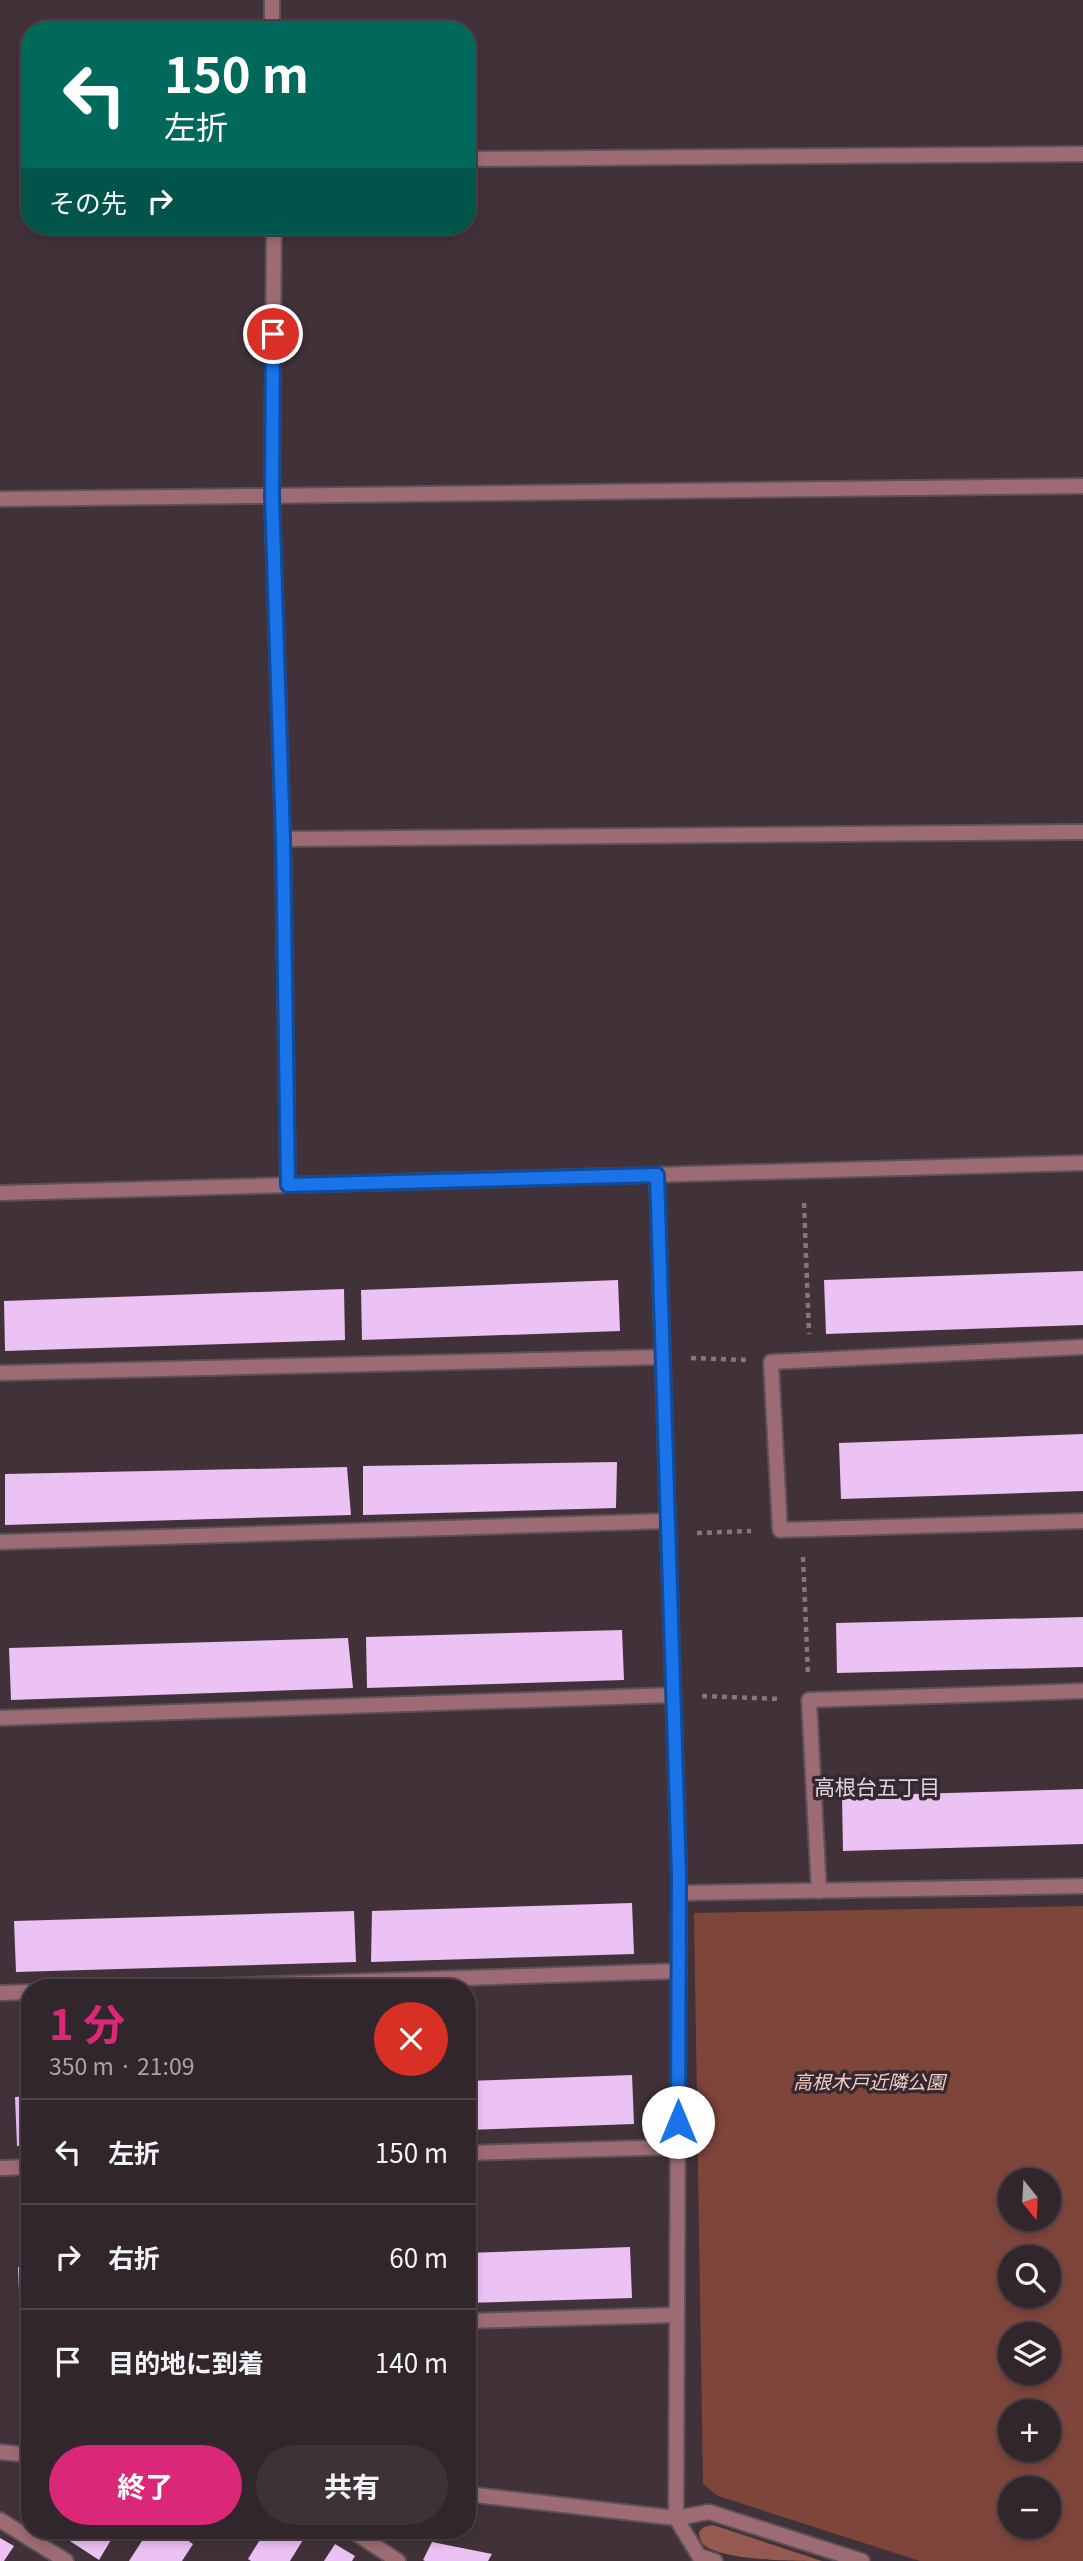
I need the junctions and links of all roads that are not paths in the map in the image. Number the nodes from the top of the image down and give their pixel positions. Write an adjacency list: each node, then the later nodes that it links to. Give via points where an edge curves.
1 (272, 0): 2 (street)
2 (272, 21)
3 (1083, 154): 4 (street)
4 (476, 159)
5 (274, 235): 7 (street)
6 (1083, 486): 7 (street)
7 (272, 496): 8 (street); 10 (street)
8 (0, 499)
9 (1083, 832): 10 (street)
10 (283, 839): 13 (street)
11 (1083, 1163): 12 (street)
12 (657, 1175): 13 (street); 16 (street)
13 (288, 1185): 14 (street)
14 (0, 1193)
15 (1083, 1347): 18 (street, via 771,1362 780,1530)
16 (663, 1357): 17 (street); 19 (street)
17 (0, 1373)
18 (1083, 1521)
19 (668, 1527): 20 (street); 22 (street)
20 (0, 1542)
21 (1083, 1691): 25 (street, via 809,1700)
22 (673, 1695): 23 (street); 26 (street)
23 (0, 1718)
24 (1083, 1886): 25 (street)
25 (818, 1891): 26 (street)
26 (679, 1893): 27 (street)
27 (679, 1970): 28 (street); 31 (street)
28 (416, 1979)
29 (21, 1992): 30 (street)
30 (0, 1993)
31 (678, 2147): 32 (street); 35 (street)
32 (476, 2153)
33 (21, 2167): 34 (street)
34 (0, 2168)
35 (677, 2315): 36 (street); 40 (street)
36 (476, 2321)
37 (0, 2452): 38 (street)
38 (21, 2454)
39 (476, 2495): 40 (street)
40 (676, 2518): 47 (street, via 699,2556); 48 (street, via 709,2512)
41 (0, 2520): 42 (street)
42 (21, 2533)
43 (31, 2539): 45 (street)
44 (365, 2539): 46 (street)
45 (66, 2561)
46 (398, 2561)
47 (715, 2561)
48 (862, 2561)

